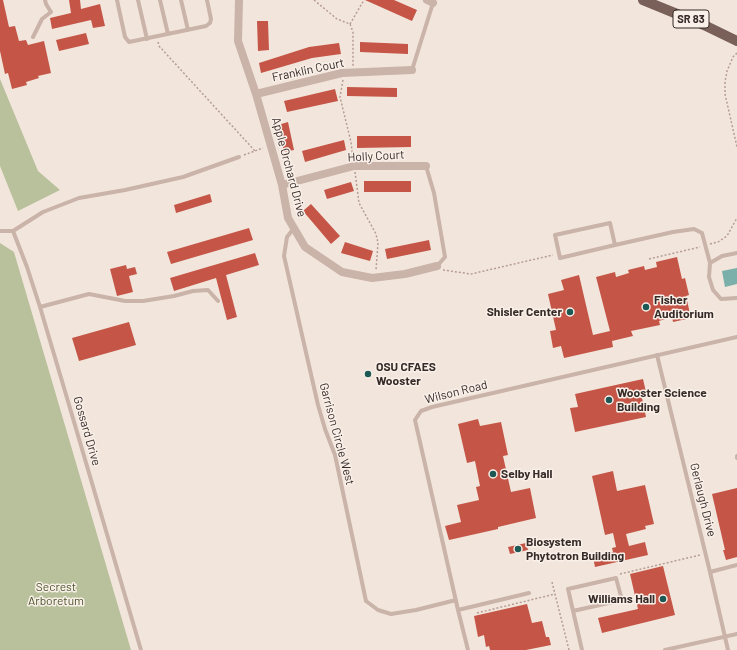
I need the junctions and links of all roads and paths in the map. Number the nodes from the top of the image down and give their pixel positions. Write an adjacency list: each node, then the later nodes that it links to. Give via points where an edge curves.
1 (46, 0): 16 (lane, via 51,12 42,19)
2 (117, 0): 18 (lane, via 125,37 129,42)
3 (138, 0): 18 (lane)
4 (160, 0): 15 (lane)
5 (181, 0): 14 (lane)
6 (207, 0): 14 (lane, via 210,23)
7 (239, 0): 23 (street, Apple Orchard Drive, via 238,41)
8 (314, 0): 13 (path, via 337,18)
9 (364, 0): 13 (path)
10 (643, 0): 12 (main road, SR 83)
11 (430, 1): 21 (lane)
12 (656, 2): 19 (main road, SR 83)
13 (350, 24): 22 (path, via 353,32 354,65)
14 (188, 30): 15 (lane)
15 (168, 34): 17 (lane)
16 (33, 36)
17 (157, 36): 18 (lane); 26 (path, via 159,46)
18 (147, 39)
19 (737, 41)
20 (737, 53): 25 (path, via 727,70 725,82 725,94)
21 (412, 70): 22 (street, Franklin Court)
22 (346, 73): 23 (street, Franklin Court); 28 (path, via 340,97)
23 (256, 94): 24 (street, Apple Orchard Drive)
24 (271, 145): 26 (path); 30 (street, Apple Orchard Drive)
25 (737, 147)
26 (256, 151): 27 (path)
27 (239, 157): 33 (lane, via 182,177 79,198 42,212)
28 (354, 166): 29 (street, Holly Court); 30 (street, Holly Court); 42 (path, via 359,203 376,234 378,243 375,273)
29 (426, 166): 41 (lane, via 434,194 445,257)
30 (282, 185): 32 (street, Apple Orchard Drive, via 288,218)
31 (737, 218): 35 (path, via 727,236 718,242)
32 (294, 228): 42 (street, Apple Orchard Drive, via 305,247 342,272); 55 (lane, Garrison Circle West, via 287,237 284,256 318,405 335,455 366,601 378,610 391,614)
33 (12, 230): 34 (lane); 45 (lane, Gossard Drive)
34 (0, 231)
35 (705, 245): 36 (lane, via 702,233 694,229); 39 (path); 40 (lane)
36 (615, 246): 37 (lane, via 560,258); 37 (lane, via 610,223 555,235)
37 (559, 253): 41 (path, via 470,274 444,270)
38 (737, 253): 40 (lane, via 722,256)
39 (649, 259)
40 (710, 263): 43 (lane, via 709,277 713,290 722,299)
41 (437, 266): 42 (street, Apple Orchard Drive, via 405,274)
42 (372, 278)
43 (737, 298)
44 (218, 301): 45 (lane, via 208,290 143,301 125,301 89,294)
45 (40, 307): 61 (lane, Gossard Drive)
46 (737, 337): 47 (lane, Wilson Road)
47 (657, 355): 48 (lane, Gerlaugh Drive); 55 (lane, Wilson Road, via 421,411 415,420)
48 (706, 554): 50 (lane, Gerlaugh Drive); 51 (path)
49 (737, 565): 50 (lane)
50 (710, 572): 60 (lane, Gerlaugh Drive)
51 (620, 574)
52 (552, 582): 54 (path)
53 (529, 594): 56 (lane)
54 (555, 594): 58 (path); 63 (path)
55 (456, 600): 56 (lane, Wilson Road)
56 (458, 610): 62 (lane, Wilson Road)
57 (573, 611): 57 (lane, via 622,600 616,578 568,589); 64 (lane)
58 (477, 613)
59 (737, 634): 60 (lane)
60 (725, 637): 65 (lane); 66 (lane, Gerlaugh Drive)
61 (141, 650)
62 (468, 650)
63 (568, 650)
64 (582, 650)
65 (665, 650)
66 (728, 650)

